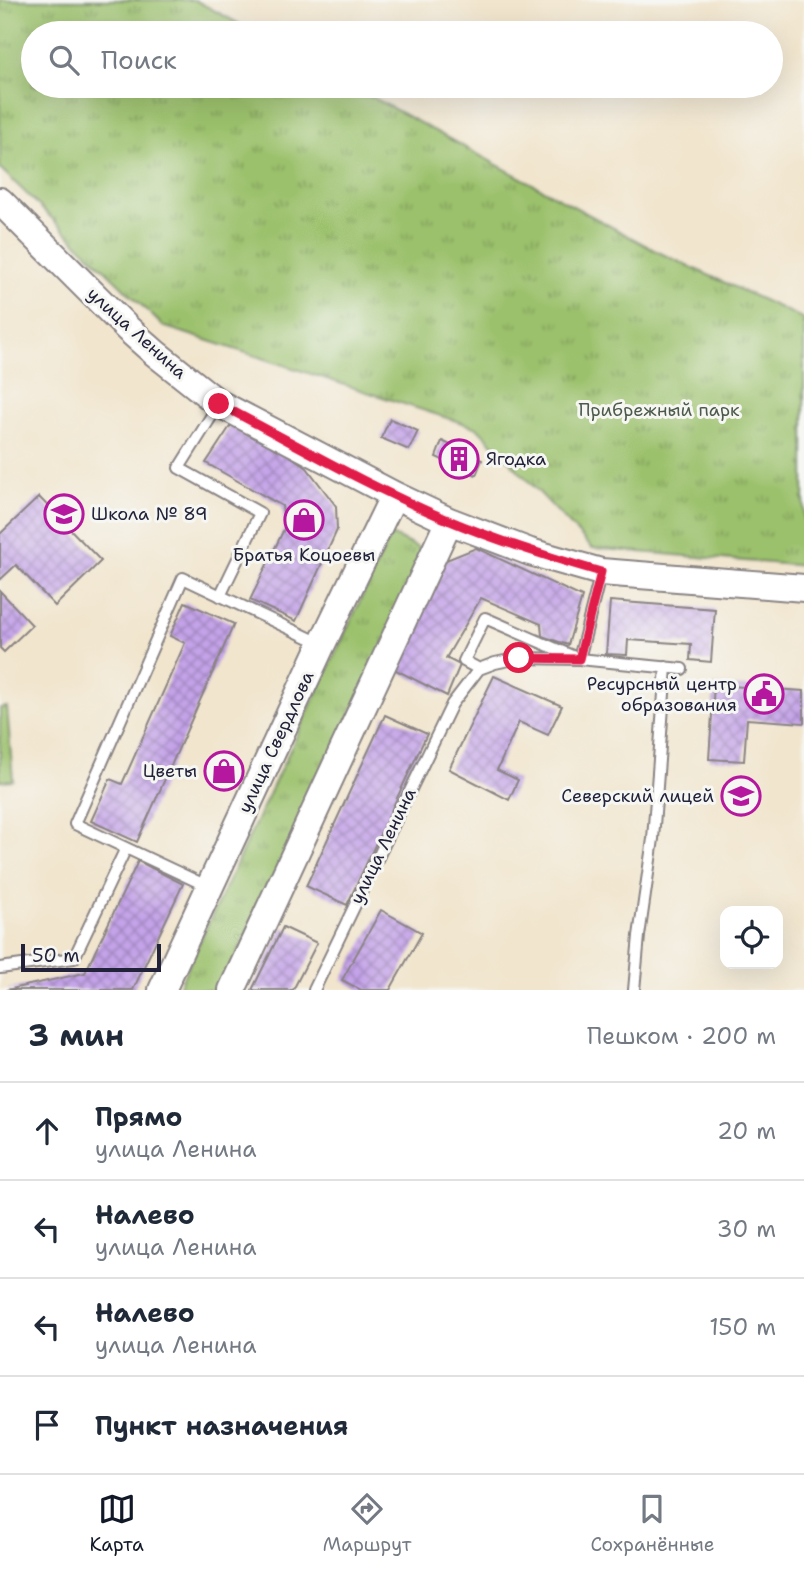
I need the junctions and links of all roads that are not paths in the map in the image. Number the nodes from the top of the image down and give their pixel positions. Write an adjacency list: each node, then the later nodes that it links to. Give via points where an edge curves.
1 (0, 201): 2 (street, улица Ленина, via 128,330)
2 (219, 404): 3 (street, улица Ленина); 7 (lane, via 179,468 260,513)
3 (394, 495): 4 (street, улица Ленина); 8 (street, улица Свердлова)
4 (449, 521): 5 (street, улица Ленина, via 530,552); 17 (street)
5 (601, 572): 6 (street, улица Ленина); 9 (lane)
6 (804, 588)
7 (220, 596): 8 (lane); 13 (lane, via 183,578 75,824)
8 (322, 645): 14 (street, улица Свердлова)
9 (579, 659): 10 (lane); 11 (lane, via 519,658); 11 (lane, via 485,618 464,661)
10 (666, 667): 12 (lane); 19 (lane, via 653,839)
11 (479, 669): 18 (lane, улица Ленина, via 452,704)
12 (682, 669)
13 (126, 848): 14 (lane); 15 (lane, via 74,958)
14 (209, 887): 16 (street, улица Свердлова)
15 (0, 968)
16 (162, 990)
17 (232, 990)
18 (314, 990)
19 (634, 990)

